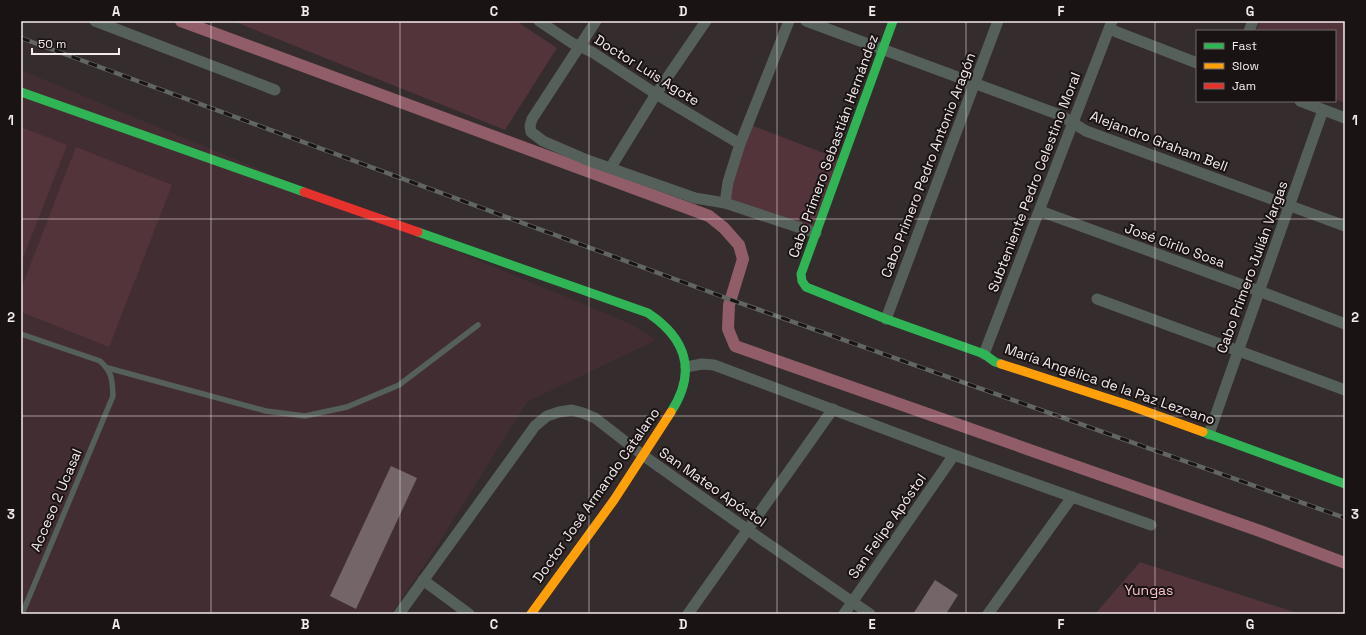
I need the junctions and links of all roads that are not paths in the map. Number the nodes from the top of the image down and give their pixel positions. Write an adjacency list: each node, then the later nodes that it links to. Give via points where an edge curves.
1 (95, 21): 14 (street)
2 (539, 21): 10 (street, Doctor Luis Agote)
3 (596, 21): 10 (street)
4 (706, 21): 16 (street)
5 (789, 21): 21 (street)
6 (806, 21): 11 (street, Alejandro Graham Bell)
7 (893, 21): 11 (street, Cabo Primero Sebastián Hernández)
8 (998, 21): 13 (street, Cabo Primero Pedro Antonio Aragón)
9 (1110, 25): 12 (street); 20 (street, Subteniente Pedro Celestino Moral)
10 (579, 46): 16 (street, Doctor Luis Agote); 22 (street, via 532,118 531,132 543,141)
11 (882, 49): 13 (street, Alejandro Graham Bell); 27 (street, Cabo Primero Sebastián Hernández)
12 (1196, 63)
13 (975, 83): 20 (street, Alejandro Graham Bell, via 1060,115); 31 (street, Cabo Primero Pedro Antonio Aragón)
14 (275, 90)
15 (21, 92): 38 (street, via 648,313 673,334)
16 (656, 94): 21 (street, Doctor Luis Agote); 22 (street)
17 (1303, 102): 18 (street)
18 (1323, 110): 19 (street); 24 (street, Cabo Primero Julián Vargas)
19 (1345, 118)
20 (1072, 123): 24 (street, Alejandro Graham Bell, via 1086,131); 25 (street, Subteniente Pedro Celestino Moral)
21 (740, 144): 23 (street, via 728,182)
22 (611, 168): 23 (street, via 695,198)
23 (725, 203): 27 (street)
24 (1290, 205): 26 (street, Alejandro Graham Bell); 29 (street, Cabo Primero Julián Vargas)
25 (1040, 211): 29 (street, José Cirilo Sosa); 36 (street, Subteniente Pedro Celestino Moral)
26 (1345, 226)
27 (816, 233): 28 (street, Cabo Primero Sebastián Hernández, via 801,274)
28 (802, 281): 31 (street, María Angélica de la Paz Lezcano, via 806,287)
29 (1259, 291): 32 (street, José Cirilo Sosa); 35 (street, Cabo Primero Julián Vargas)
30 (1097, 299): 35 (street)
31 (886, 319): 36 (street, María Angélica de la Paz Lezcano)
32 (1345, 324)
33 (478, 325): 37 (lane, via 399,385 347,407 305,416 266,412)
34 (21, 334): 37 (lane, via 100,361)
35 (1238, 350): 39 (street); 41 (street, Cabo Primero Julián Vargas)
36 (984, 354): 41 (street, María Angélica de la Paz Lezcano, via 995,362)
37 (108, 368): 50 (lane, Acceso 2 Ucasal, via 112,378 113,396)
38 (686, 368): 40 (street, via 702,364 714,365); 42 (street, Doctor José Armando Catalano, via 680,396)
39 (1345, 390)
40 (834, 409): 43 (street); 47 (street)
41 (1209, 434): 44 (street, María Angélica de la Paz Lezcano)
42 (644, 456): 47 (street, San Mateo Apóstol); 48 (street, San Mateo Apóstol, via 595,418 583,413 572,410 547,416 535,426); 53 (street, Doctor José Armando Catalano)
43 (954, 456): 45 (street); 49 (street, San Felipe Apóstol)
44 (1345, 484)
45 (1072, 497): 46 (street); 57 (street)
46 (1151, 525)
47 (748, 530): 49 (street, San Mateo Apóstol); 54 (street)
48 (423, 580): 51 (street, San Mateo Apóstol); 52 (street)
49 (852, 602): 55 (street, San Felipe Apóstol); 56 (street, San Mateo Apóstol)
50 (22, 614)
51 (399, 614)
52 (469, 614)
53 (531, 614)
54 (688, 614)
55 (844, 614)
56 (870, 614)
57 (988, 614)

